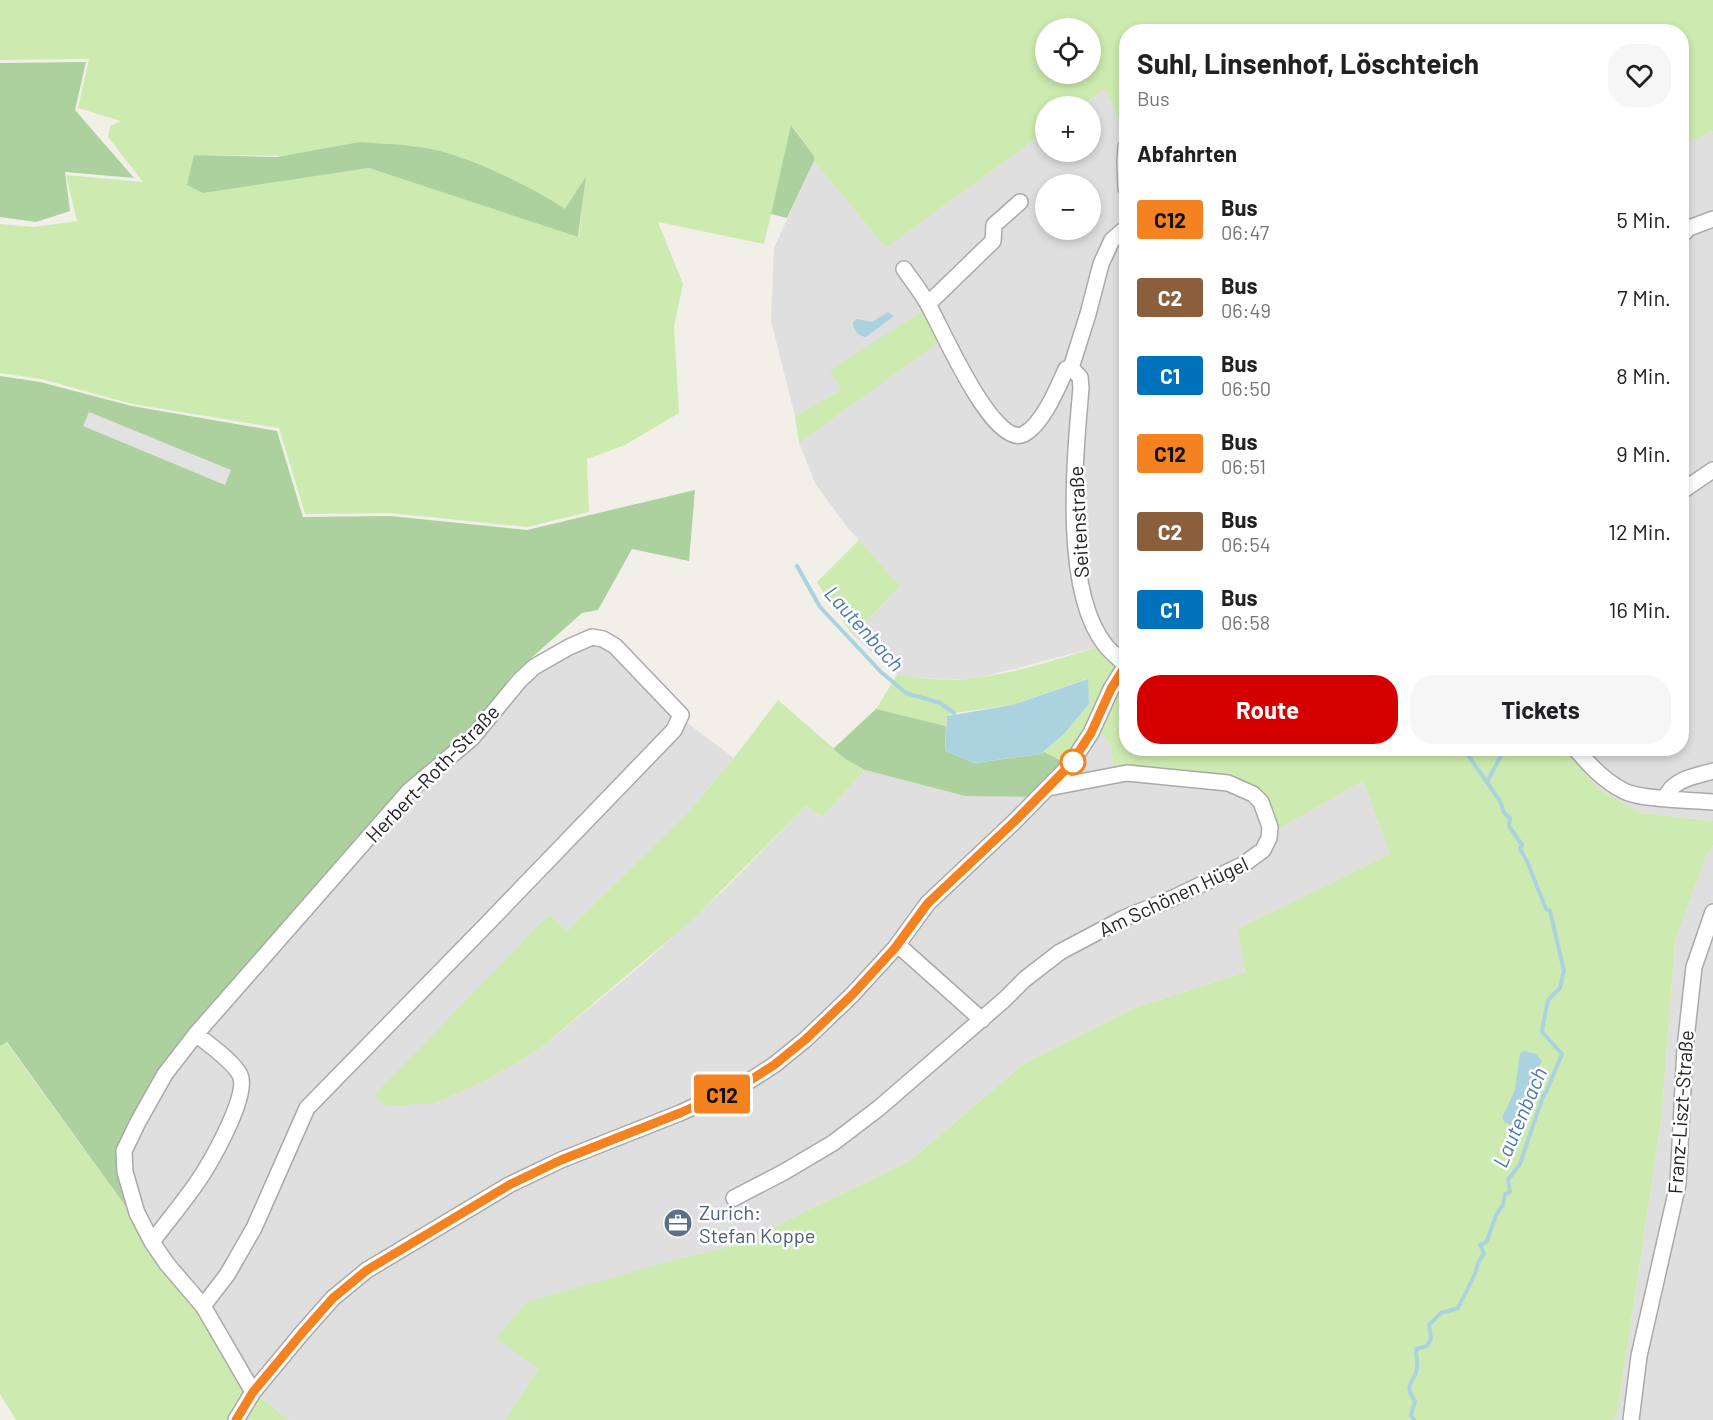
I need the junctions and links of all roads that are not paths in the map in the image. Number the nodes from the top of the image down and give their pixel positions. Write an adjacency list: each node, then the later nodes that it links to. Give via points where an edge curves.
1 (1020, 202): 6 (street, via 994,225 993,241)
2 (1713, 219): 3 (street)
3 (1689, 228)
4 (1119, 234): 7 (street, via 1101,264)
5 (904, 269): 6 (street)
6 (928, 304): 7 (street, via 976,395 1005,432 1025,434 1048,407 1066,369)
7 (1071, 368): 10 (street, Seitenstraße, via 1080,377 1081,388 1074,463 1078,571 1095,625)
8 (1713, 470): 9 (street)
9 (1689, 487)
10 (1119, 659)
11 (1119, 677): 14 (street, via 1084,745)
12 (1582, 756): 15 (street, via 1596,773 1626,792)
13 (1713, 771): 15 (street, via 1674,785)
14 (1048, 788): 18 (street, via 928,903); 19 (street, Am Schönen Hügel, via 1127,773 1228,783 1261,802 1270,827 1269,838 1263,850 1244,864 1075,943 1025,979)
15 (1666, 798): 16 (street)
16 (1713, 802)
17 (1713, 912): 26 (street, Franz-Liszt-Straße, via 1694,967 1684,1048 1678,1184 1639,1356)
18 (898, 945): 19 (street); 24 (street, via 806,1039 746,1083 509,1185 367,1270 333,1298)
19 (982, 1020): 21 (street, Am Schönen Hügel, via 833,1143)
20 (196, 1034): 22 (street, Herbert-Roth-Straße, via 165,1074 124,1151 125,1172 134,1202); 22 (street, via 231,1064 240,1075 242,1090 204,1173); 23 (street, Herbert-Roth-Straße, via 409,791 472,738 534,667 592,637 603,639 615,646 681,715 674,730 307,1108 254,1228 227,1275)
21 (734, 1198)
22 (152, 1242): 23 (street, Herbert-Roth-Straße)
23 (203, 1306): 24 (street, Herbert-Roth-Straße)
24 (253, 1392): 25 (street)
25 (236, 1420)
26 (1631, 1420)

